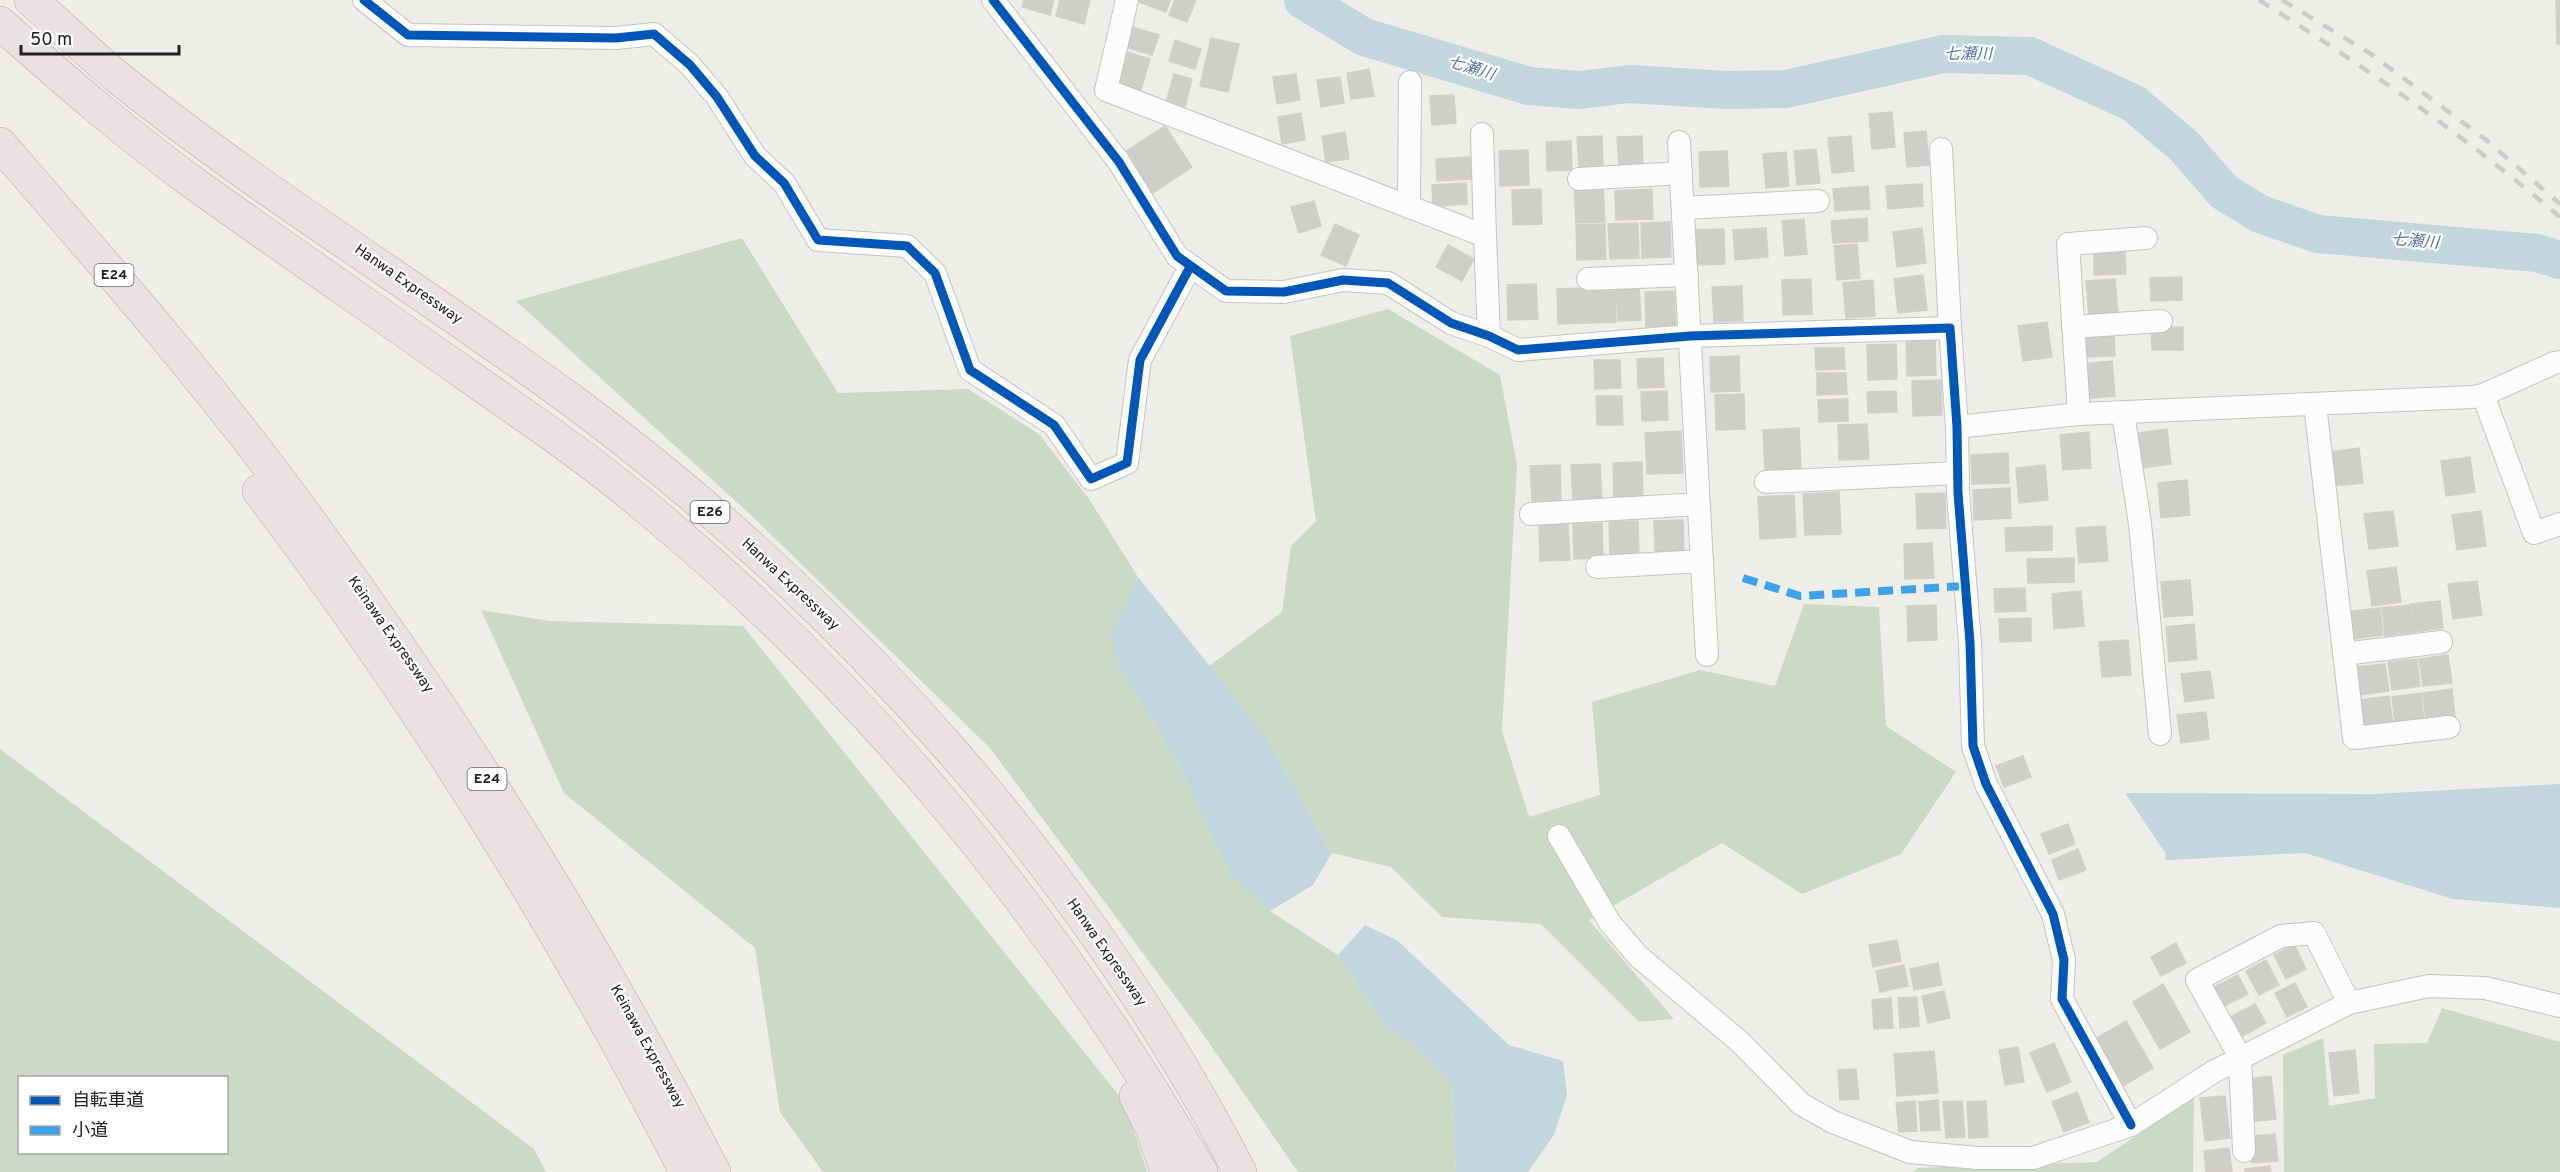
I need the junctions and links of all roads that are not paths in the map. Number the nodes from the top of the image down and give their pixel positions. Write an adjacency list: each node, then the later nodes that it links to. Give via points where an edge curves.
1 (31, 0): 51 (highway, Hanwa Expressway / E26, via 119,78 575,404 664,472 752,547 838,630 951,750 1094,932)
2 (364, 0): 19 (street, via 408,35 616,38 654,34 717,97 755,156 784,183 818,240 908,246 935,273 970,370 1054,425 1091,479 1127,463 1140,360)
3 (993, 0): 19 (street, via 1119,162 1177,256)
4 (1127, 0): 15 (street, via 1106,90)
5 (0, 22): 44 (highway, E26, via 101,112 192,182 553,435 639,500 726,574)
6 (1410, 82): 15 (street)
7 (1482, 134): 17 (street)
8 (1679, 142): 11 (street)
9 (0, 144): 32 (highway, Keinawa Expressway / E24, via 120,282)
10 (1941, 149): 24 (street)
11 (1681, 173): 13 (street); 16 (street)
12 (0, 174): 32 (highway, Keinawa Expressway / E24, via 111,304)
13 (1580, 179)
14 (1818, 201): 16 (street)
15 (1409, 207): 17 (street)
16 (1683, 208): 20 (street)
17 (1485, 236): 25 (street)
18 (2146, 238): 23 (street, via 2068,244)
19 (1190, 267): 25 (street, via 1226,291 1284,292 1343,280 1388,283 1451,323)
20 (1687, 275): 21 (street); 26 (street)
21 (1588, 279)
22 (2162, 321): 23 (street)
23 (2073, 327): 31 (street)
24 (1950, 328): 26 (street); 33 (street)
25 (1489, 336): 26 (street, via 1518,350)
26 (1690, 336): 36 (street)
27 (2560, 362): 28 (street)
28 (2483, 395): 29 (street); 38 (street, via 2534,533)
29 (2315, 405): 30 (street); 42 (street)
30 (2123, 413): 31 (street); 46 (street, via 2140,524)
31 (2079, 414): 33 (street)
32 (218, 419): 54 (highway, Keinawa Expressway / E24, via 503,846 636,1074); 55 (highway, Keinawa Expressway / E24, via 307,517 413,665 522,833 656,1060)
33 (1957, 427): 34 (street)
34 (1958, 473): 35 (street); 52 (street, via 1973,746 1986,784 2053,914 2064,960 2062,999)
35 (1766, 482)
36 (1699, 504): 37 (street); 39 (street)
37 (1531, 514)
38 (2560, 524)
39 (1702, 561): 40 (street); 43 (street)
40 (1597, 567)
41 (2441, 642): 42 (street)
42 (2344, 654): 45 (street, via 2354,738)
43 (1707, 655)
44 (821, 664): 56 (highway, via 994,878 1083,1006 1125,1073); 57 (highway, E26, via 914,765 999,869 1090,993 1149,1082)
45 (2449, 727)
46 (2160, 734)
47 (1559, 836): 52 (street, via 1610,923 1638,957 1740,1042 1801,1104 1833,1122 1910,1152 1978,1158 2033,1158)
48 (2349, 1003): 49 (street, via 2429,986 2485,988); 50 (street); 50 (street, via 2314,933 2281,936 2197,980)
49 (2560, 1006)
50 (2240, 1057): 52 (street); 53 (street)
51 (1179, 1060): 58 (highway, Hanwa Expressway / E26); 59 (highway)
52 (2131, 1125)
53 (2244, 1150)
54 (686, 1172)
55 (714, 1172)
56 (1167, 1172)
57 (1201, 1172)
58 (1240, 1172)
59 (1258, 1172)

